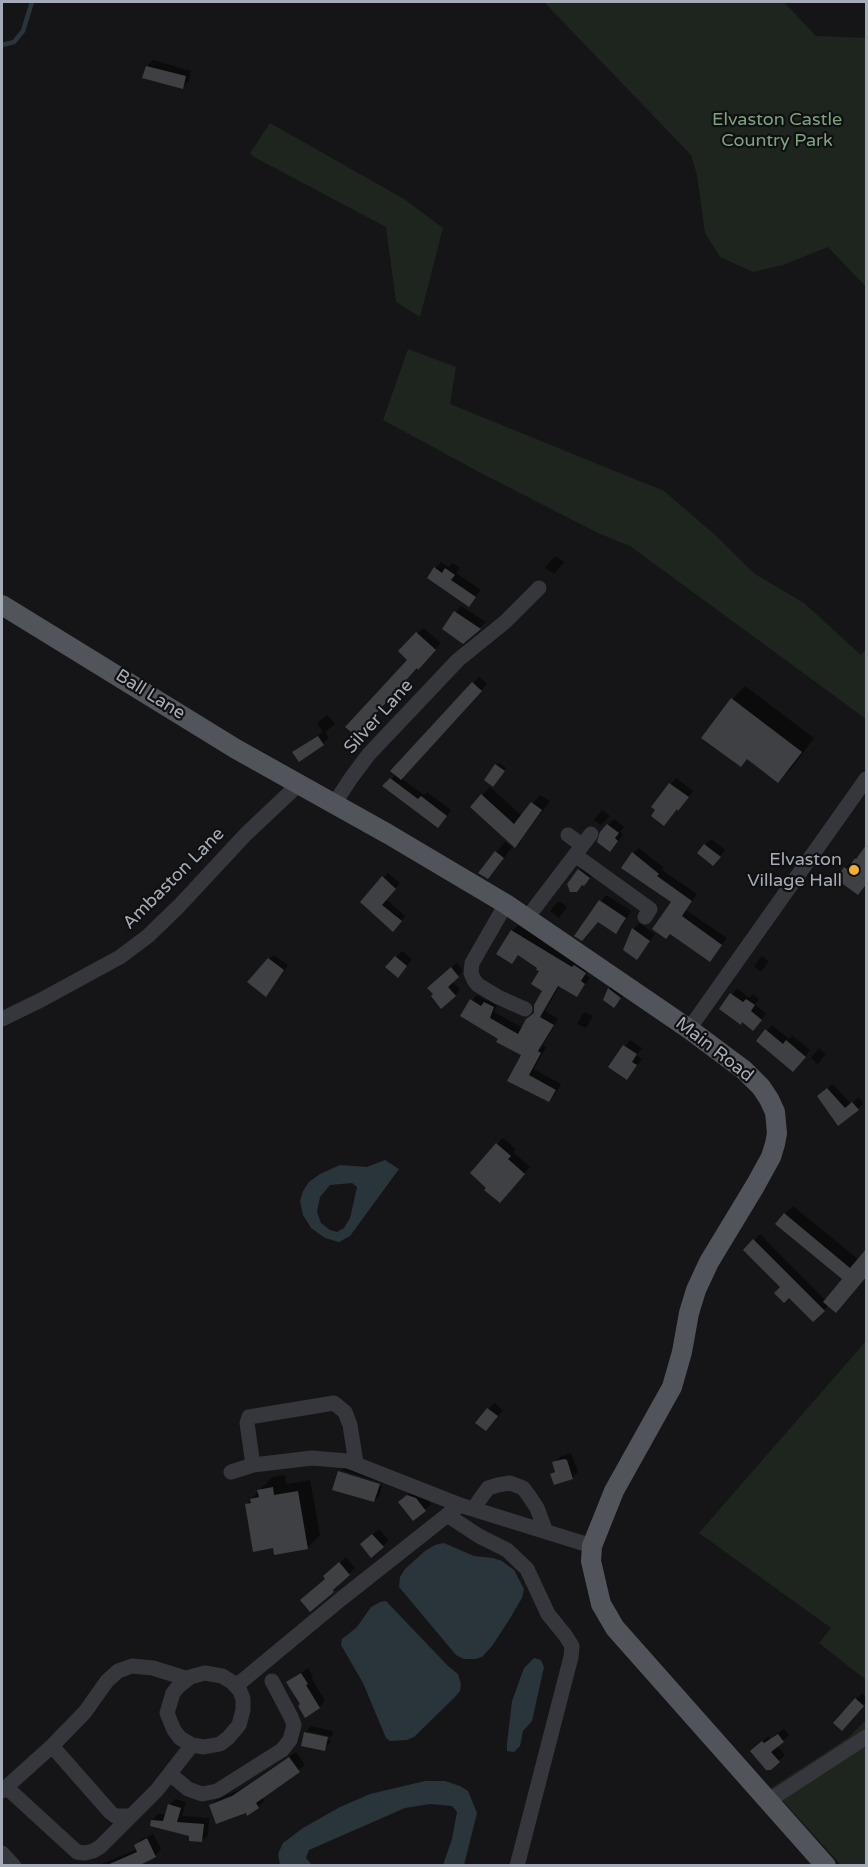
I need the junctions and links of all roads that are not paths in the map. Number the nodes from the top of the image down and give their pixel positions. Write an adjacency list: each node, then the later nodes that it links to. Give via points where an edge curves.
1 (539, 588): 5 (street, Silver Lane, via 458,660 369,754)
2 (2, 605): 4 (main road, Ball Lane)
3 (867, 779): 13 (street)
4 (299, 784): 5 (main road, Main Road); 12 (street, Ambaston Lane, via 148,936 120,957)
5 (334, 804): 8 (main road, Main Road)
6 (568, 835): 7 (street)
7 (582, 845): 9 (street); 10 (street, via 650,909)
8 (506, 904): 9 (main road, Main Road); 11 (street, via 472,963 471,973 478,985)
9 (527, 918): 13 (main road, Main Road)
10 (645, 918)
11 (525, 1009)
12 (2, 1019)
13 (689, 1029): 20 (main road, Main Road, via 761,1087 774,1112 775,1144 696,1290 672,1387 614,1491)
14 (356, 1463): 15 (street, via 312,1458); 15 (street, via 350,1425 345,1412 334,1403 249,1417); 17 (street)
15 (253, 1465): 16 (street)
16 (231, 1472)
17 (466, 1507): 18 (street); 19 (street); 19 (street, via 488,1488 510,1483 523,1488 529,1496)
18 (447, 1515): 23 (street); 33 (street, via 507,1550 528,1569 548,1614 572,1646)
19 (546, 1532): 20 (street)
20 (592, 1546): 29 (main road, via 597,1592 615,1628)
21 (188, 1678): 23 (street, via 214,1674); 25 (street, via 173,1693 168,1713 180,1738); 26 (street, via 153,1668 132,1666 118,1671)
22 (272, 1681): 27 (street, via 294,1725 282,1750 217,1791 197,1794)
23 (237, 1686): 25 (street, via 243,1710 234,1732 220,1744)
24 (867, 1737): 29 (street)
25 (192, 1745): 27 (street)
26 (52, 1746): 28 (street); 30 (street, via 110,1812)
27 (170, 1774): 30 (street)
28 (4, 1789): 30 (street, via 77,1851 85,1853 100,1847)
29 (768, 1801): 34 (main road)
30 (132, 1816)
31 (2, 1853): 32 (street)
32 (14, 1866)
33 (517, 1866)
34 (826, 1866)

